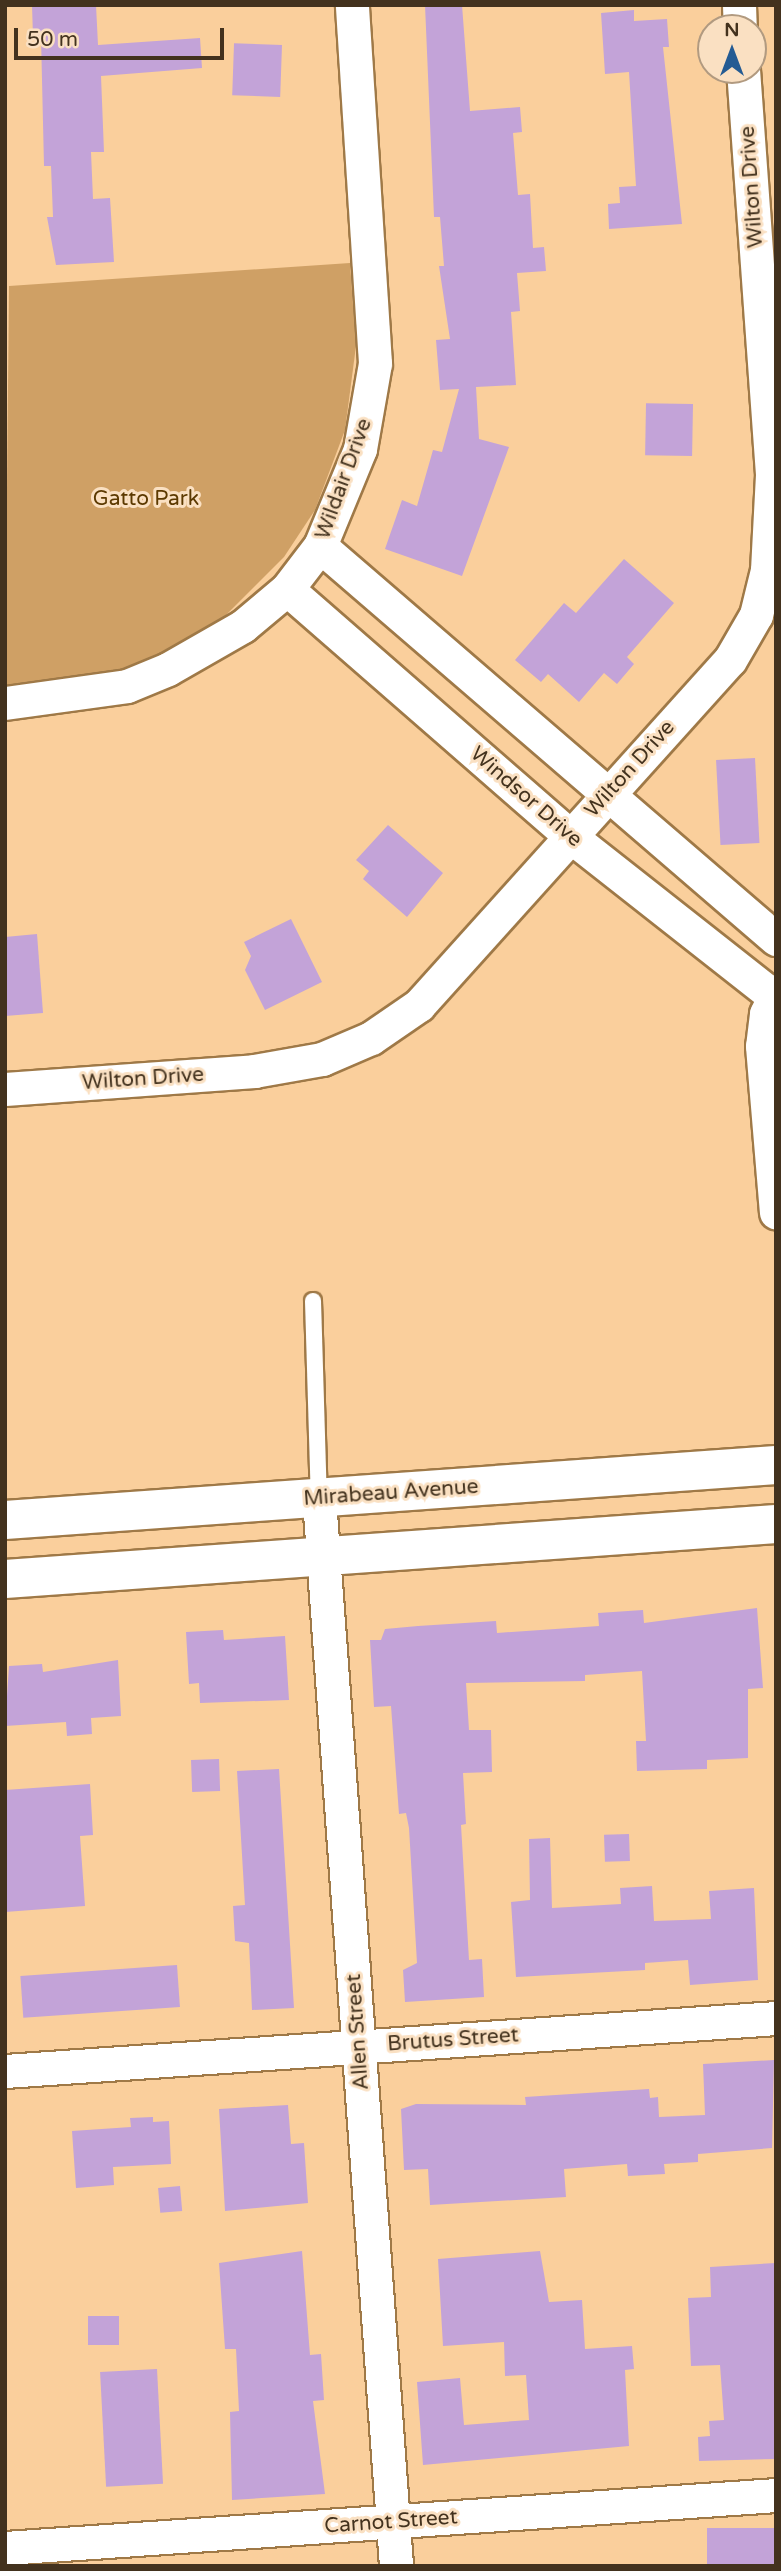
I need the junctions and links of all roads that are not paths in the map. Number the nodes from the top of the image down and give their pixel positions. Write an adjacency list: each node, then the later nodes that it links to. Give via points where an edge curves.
1 (352, 5): 3 (street, Wildair Drive, via 375,363 360,449)
2 (744, 84): 6 (street, Wilton Drive, via 771,463 767,570 756,615 730,660)
3 (320, 547): 4 (street, Wildair Drive); 6 (street)
4 (287, 589): 5 (street, Wildair Drive, via 243,626 137,682); 7 (street, Windsor Drive)
5 (5, 703)
6 (605, 796): 7 (street, Wilton Drive); 8 (street)
7 (570, 836): 9 (street, Windsor Drive); 10 (street, Wilton Drive, via 419,1005 372,1038 321,1059 254,1071)
8 (776, 939)
9 (775, 995): 11 (street, via 762,1046)
10 (5, 1089)
11 (776, 1212)
12 (313, 1301): 14 (lane)
13 (776, 1465): 14 (street, Mirabeau Avenue)
14 (319, 1499): 15 (street, Mirabeau Avenue); 17 (street, Allen Street)
15 (5, 1520)
16 (776, 1524): 17 (street)
17 (324, 1558): 18 (street); 20 (street, Allen Street)
18 (5, 1579)
19 (776, 2018): 20 (street, Brutus Street)
20 (359, 2047): 21 (street, Brutus Street); 23 (street, Allen Street)
21 (5, 2071)
22 (776, 2495): 23 (street, Carnot Street)
23 (393, 2521): 24 (street, Carnot Street); 25 (street, Allen Street)
24 (5, 2548)
25 (396, 2566)

